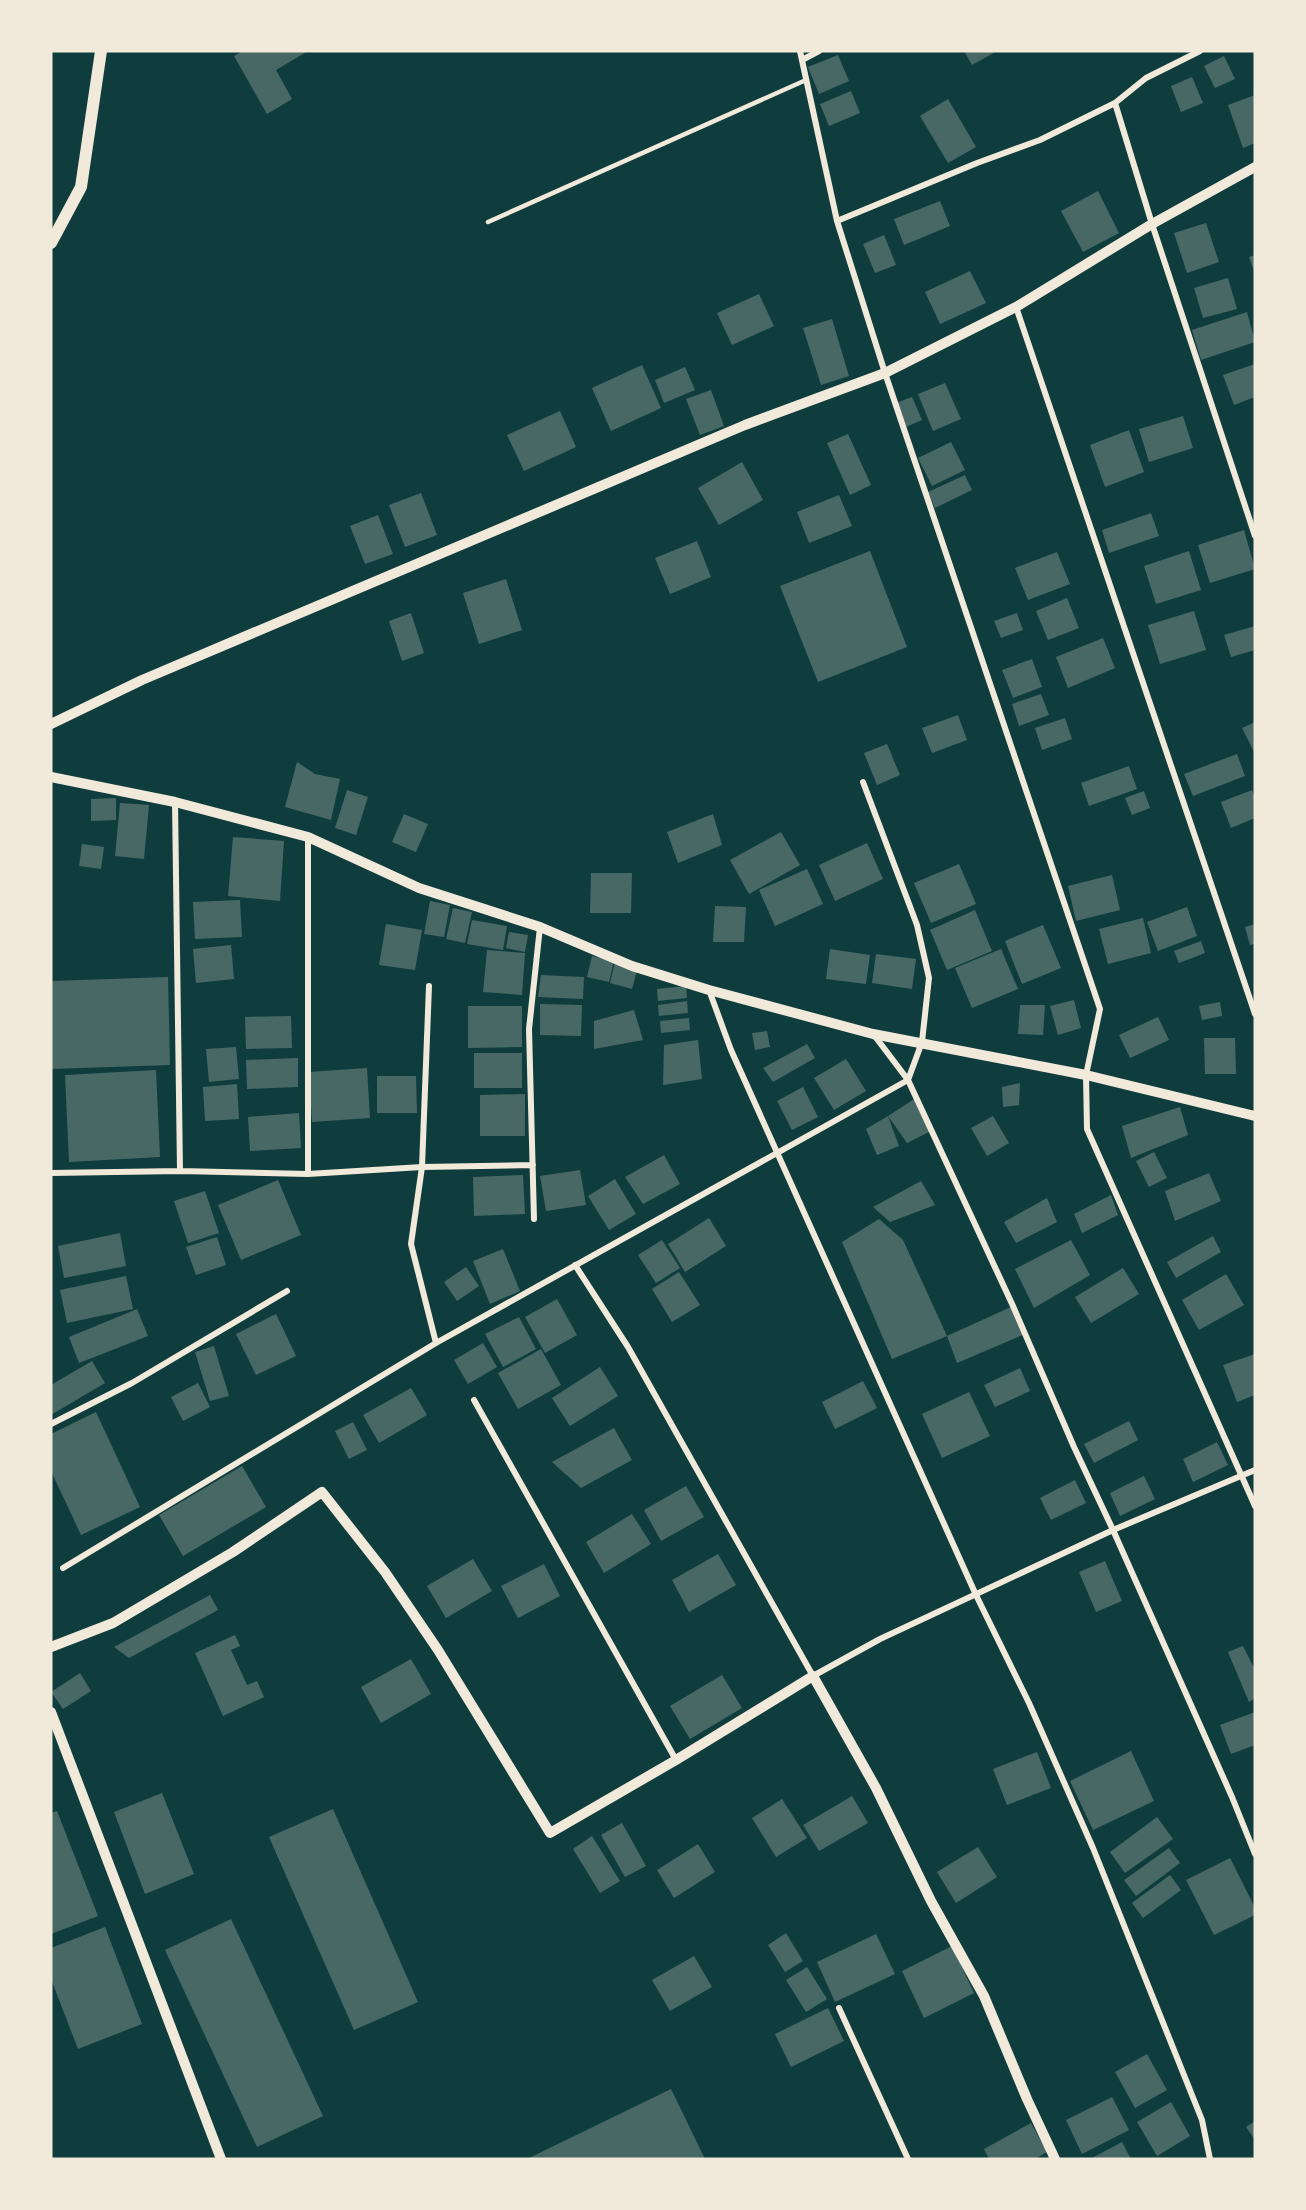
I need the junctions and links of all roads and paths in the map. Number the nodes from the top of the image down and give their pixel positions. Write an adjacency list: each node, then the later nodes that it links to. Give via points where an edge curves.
1 (101, 51): 12 (main road, via 81,187)
2 (800, 51): 5 (street)
3 (819, 51): 5 (street)
4 (1200, 51): 7 (street, via 1146,78)
5 (802, 60): 6 (street)
6 (806, 80): 9 (street); 10 (lane)
7 (1115, 103): 9 (street, via 1040,140); 11 (street)
8 (1255, 167): 11 (street)
9 (837, 221): 14 (street)
10 (488, 222)
11 (1152, 224): 13 (street); 15 (street)
12 (51, 243)
13 (1016, 307): 14 (street); 24 (street)
14 (885, 373): 16 (street, via 713,439 142,680); 27 (street, via 1100,1009)
15 (1255, 536)
16 (51, 724)
17 (51, 777): 19 (street)
18 (863, 782): 26 (street, via 917,925 929,978)
19 (175, 802): 20 (street); 33 (street)
20 (308, 837): 21 (street, via 419,888); 35 (street)
21 (540, 927): 23 (street, via 632,966); 31 (street, via 529,1029)
22 (429, 986): 32 (street)
23 (709, 990): 25 (street); 30 (street, via 730,1050)
24 (1255, 1014)
25 (873, 1034): 26 (street); 28 (street)
26 (922, 1042): 27 (street); 28 (street)
27 (1086, 1075): 29 (street); 43 (street, via 1087,1129)
28 (908, 1080): 30 (street); 45 (street)
29 (1255, 1116)
30 (778, 1152): 37 (street); 47 (street)
31 (533, 1165): 32 (street); 36 (street)
32 (422, 1167): 35 (street); 39 (street, via 411,1244)
33 (180, 1171): 34 (street); 35 (street)
34 (51, 1173)
35 (308, 1174)
36 (534, 1219)
37 (575, 1265): 39 (street); 49 (street, via 628,1347)
38 (287, 1291): 41 (street, via 132,1383)
39 (436, 1343): 46 (street)
40 (474, 1400): 51 (street)
41 (51, 1424)
42 (1255, 1470): 43 (street)
43 (1241, 1476): 44 (street); 45 (street)
44 (1255, 1506)
45 (1113, 1530): 47 (street); 52 (street)
46 (63, 1568)
47 (976, 1595): 49 (street, via 880,1639); 57 (street, via 1029,1703 1092,1848 1202,2120)
48 (51, 1647): 51 (street, via 113,1623 232,1552 322,1492 385,1572 438,1650 550,1833)
49 (813, 1676): 51 (street); 56 (street, via 984,1996)
50 (51, 1712): 54 (street)
51 (676, 1760)
52 (1255, 1854)
53 (839, 2008): 55 (street)
54 (221, 2159)
55 (908, 2159)
56 (1055, 2159)
57 (1210, 2159)

